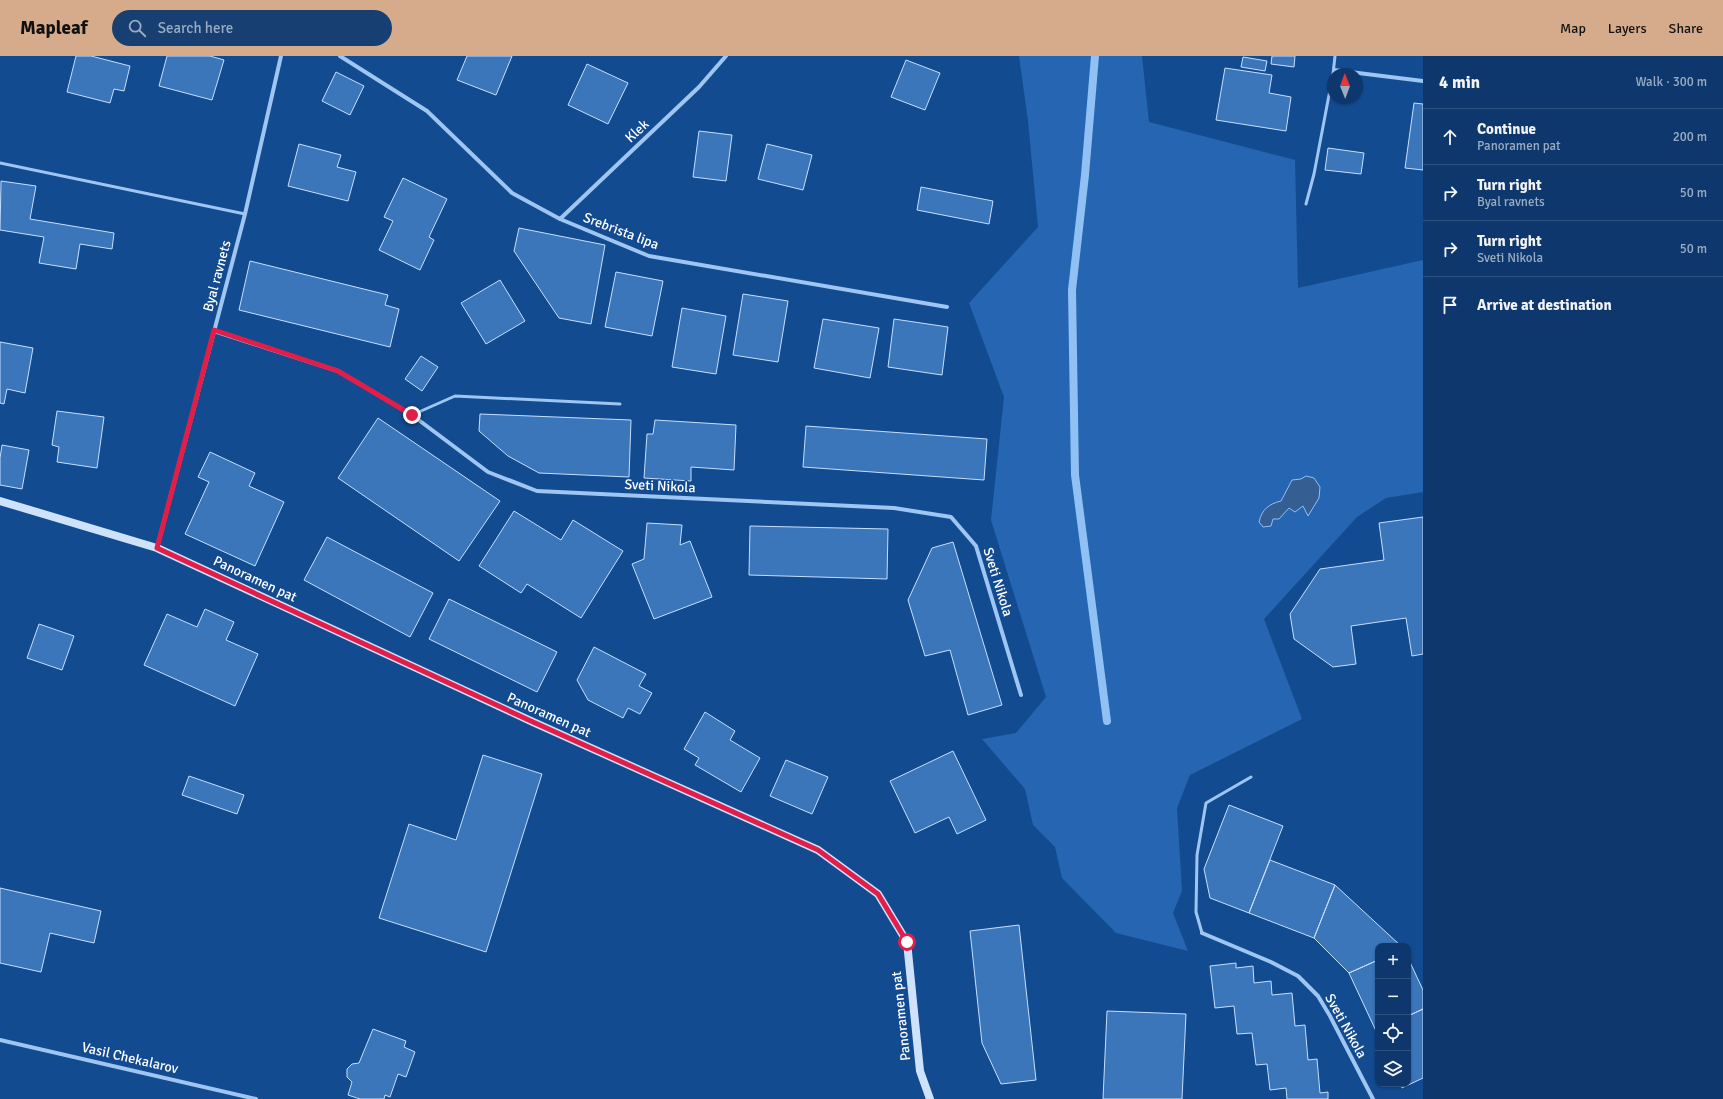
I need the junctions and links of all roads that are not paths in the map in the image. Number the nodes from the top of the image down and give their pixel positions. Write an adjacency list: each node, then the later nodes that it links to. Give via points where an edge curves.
1 (281, 56): 11 (street, Byal ravnets)
2 (340, 56): 12 (street, Srebrista lipa, via 427,111 512,193)
3 (726, 56): 12 (street, Klek, via 699,87)
4 (1335, 56): 5 (lane)
5 (1334, 68)
6 (1363, 76): 7 (street)
7 (1423, 81)
8 (1327, 104): 10 (lane)
9 (0, 163): 11 (lane)
10 (1306, 204)
11 (245, 214): 14 (street, Byal ravnets)
12 (560, 219): 13 (street, Srebrista lipa, via 649,256)
13 (947, 307)
14 (214, 330): 16 (street, Sveti Nikola, via 338,371); 18 (street, Byal ravnets)
15 (620, 404): 16 (lane, via 455,396)
16 (412, 415): 19 (street, Sveti Nikola, via 488,472 537,491 894,508 951,517 976,546)
17 (0, 501): 18 (main road, Panoramen pat)
18 (157, 548): 24 (main road, Panoramen pat, via 533,722 818,850 878,894 907,942 920,1070)
19 (1021, 695)
20 (1251, 777): 21 (lane, via 1206,803 1197,855 1196,912)
21 (1202, 933): 25 (street, Sveti Nikola, via 1298,976 1318,996)
22 (0, 1040): 23 (street, Vasil Chekalarov)
23 (256, 1099)
24 (930, 1099)
25 (1373, 1099)

